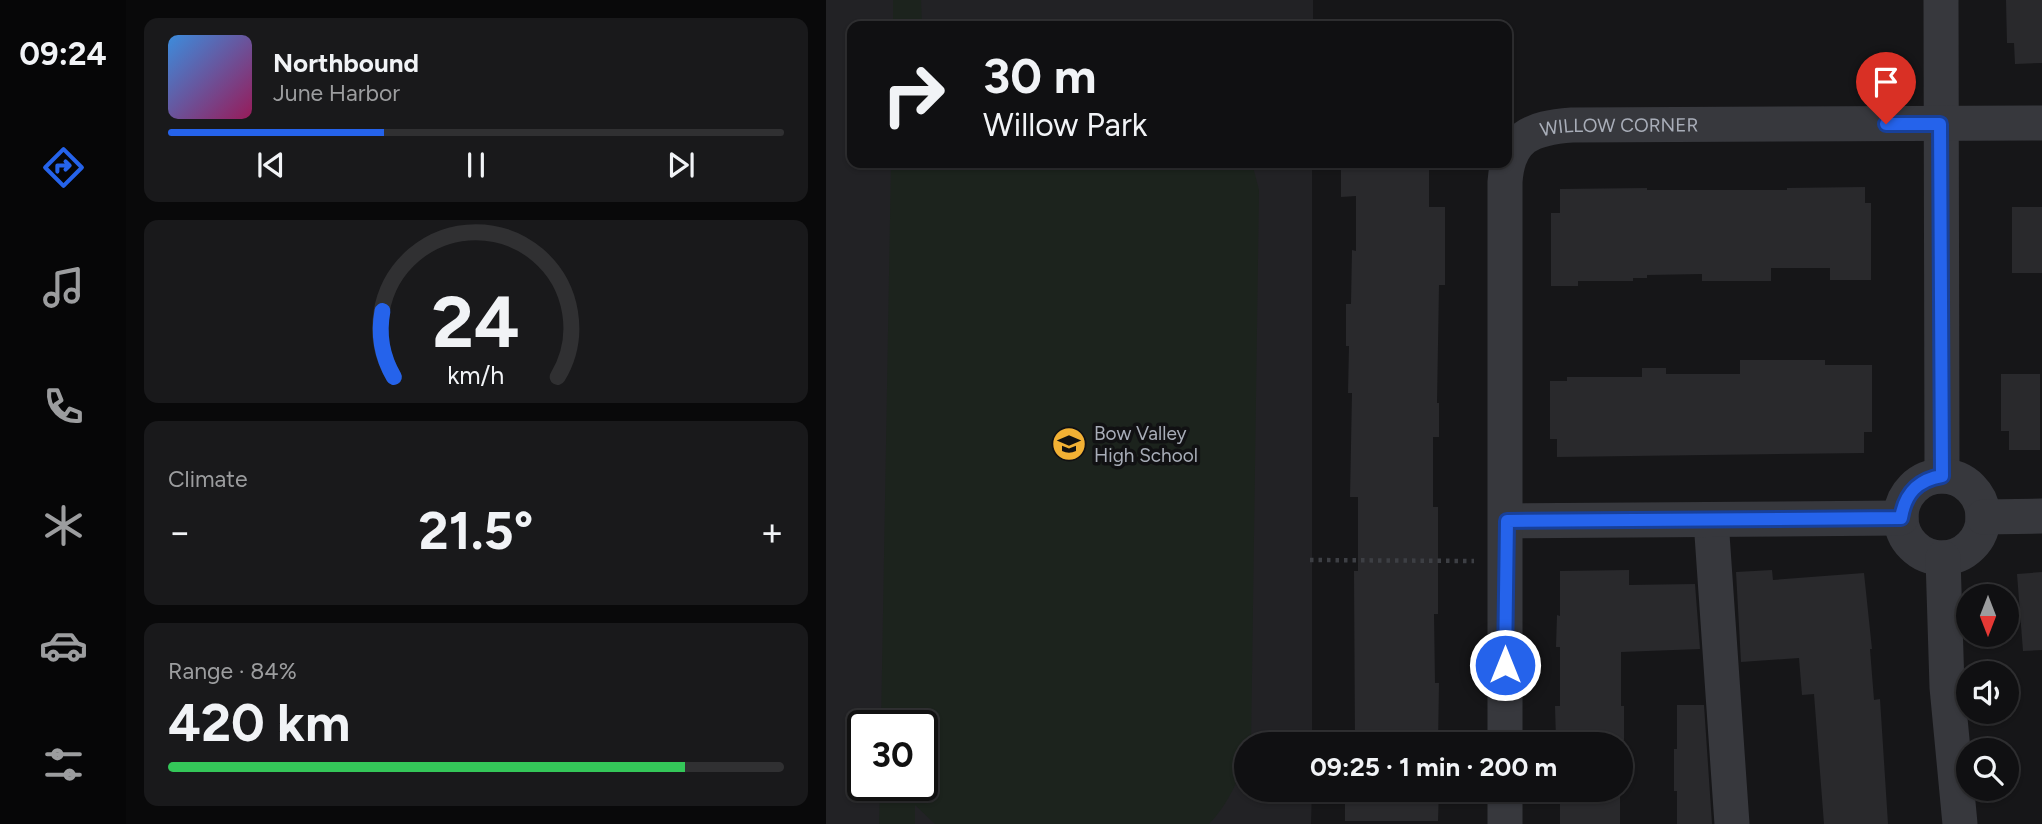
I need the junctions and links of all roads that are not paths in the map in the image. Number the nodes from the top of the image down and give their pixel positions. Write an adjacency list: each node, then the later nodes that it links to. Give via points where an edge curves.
1 (1941, 0): 3 (street)
2 (2042, 123): 3 (street)
3 (1940, 124): 4 (street, WILLOW CORNER, via 1572,125 1536,131); 6 (street)
4 (1512, 150)
5 (1506, 168): 11 (street, WILLOW CORNER)
6 (1942, 476): 8 (street, via 1970,487 1979,498); 9 (street, via 1919,483 1909,493)
7 (2042, 516): 8 (street)
8 (1983, 517): 12 (street, via 1978,538 1969,549)
9 (1901, 518): 10 (street); 12 (street, via 1910,542 1930,557)
10 (1711, 520): 11 (street); 16 (street)
11 (1507, 521): 13 (street)
12 (1943, 558): 17 (street, via 1947,687)
13 (1505, 732)
14 (1505, 802): 15 (street)
15 (1505, 824)
16 (1732, 824)
17 (1960, 824)

